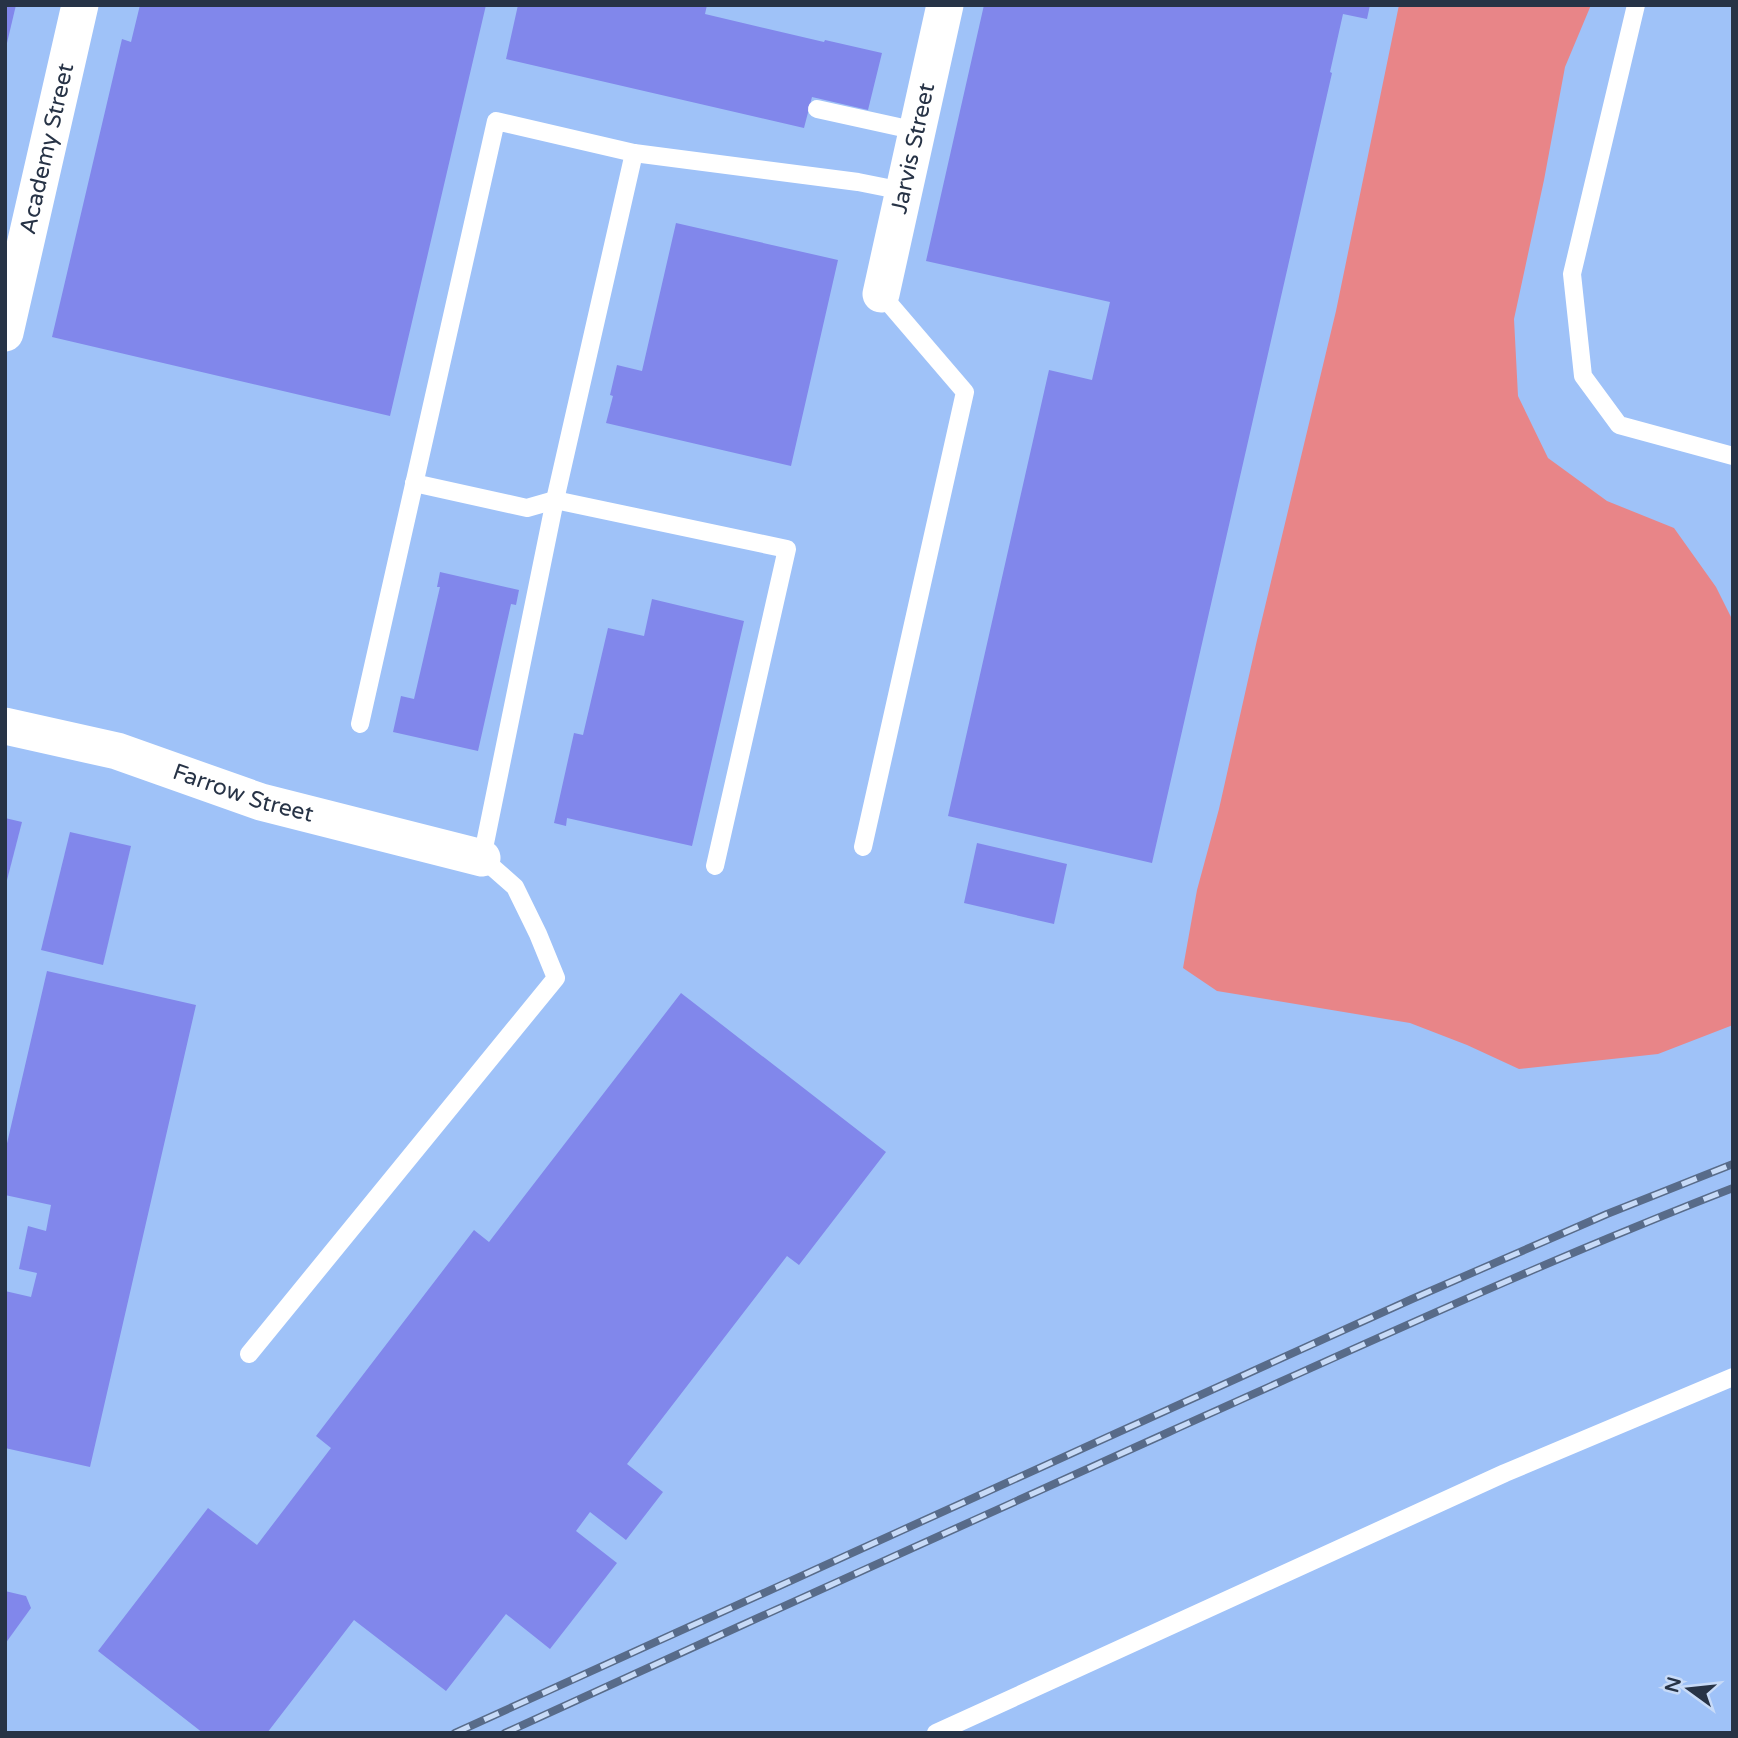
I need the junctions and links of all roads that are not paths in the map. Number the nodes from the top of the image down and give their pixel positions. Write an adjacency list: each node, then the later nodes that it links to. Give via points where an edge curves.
1 (80, 5): 8 (street, Academy Street)
2 (945, 5): 5 (street, Jarvis Street)
3 (1636, 5): 11 (lane, via 1572,274 1583,376 1619,425)
4 (817, 109): 5 (lane)
5 (917, 131): 7 (street, Jarvis Street)
6 (634, 153): 7 (lane); 12 (lane, via 496,121); 13 (lane)
7 (904, 191): 9 (street, Jarvis Street)
8 (12, 274): 10 (street, Academy Street)
9 (881, 294): 16 (lane, via 965,392)
10 (5, 333)
11 (1733, 456)
12 (414, 483): 13 (lane, via 527,508); 14 (lane)
13 (555, 500): 17 (lane); 18 (lane, via 788,549)
14 (360, 724)
15 (5, 726): 17 (street, Farrow Street, via 117,751 261,802)
16 (863, 847)
17 (482, 858): 19 (lane, via 515,887 556,978)
18 (715, 866)
19 (249, 1354)
20 (1733, 1377): 21 (lane, via 1505,1474)
21 (936, 1733)

